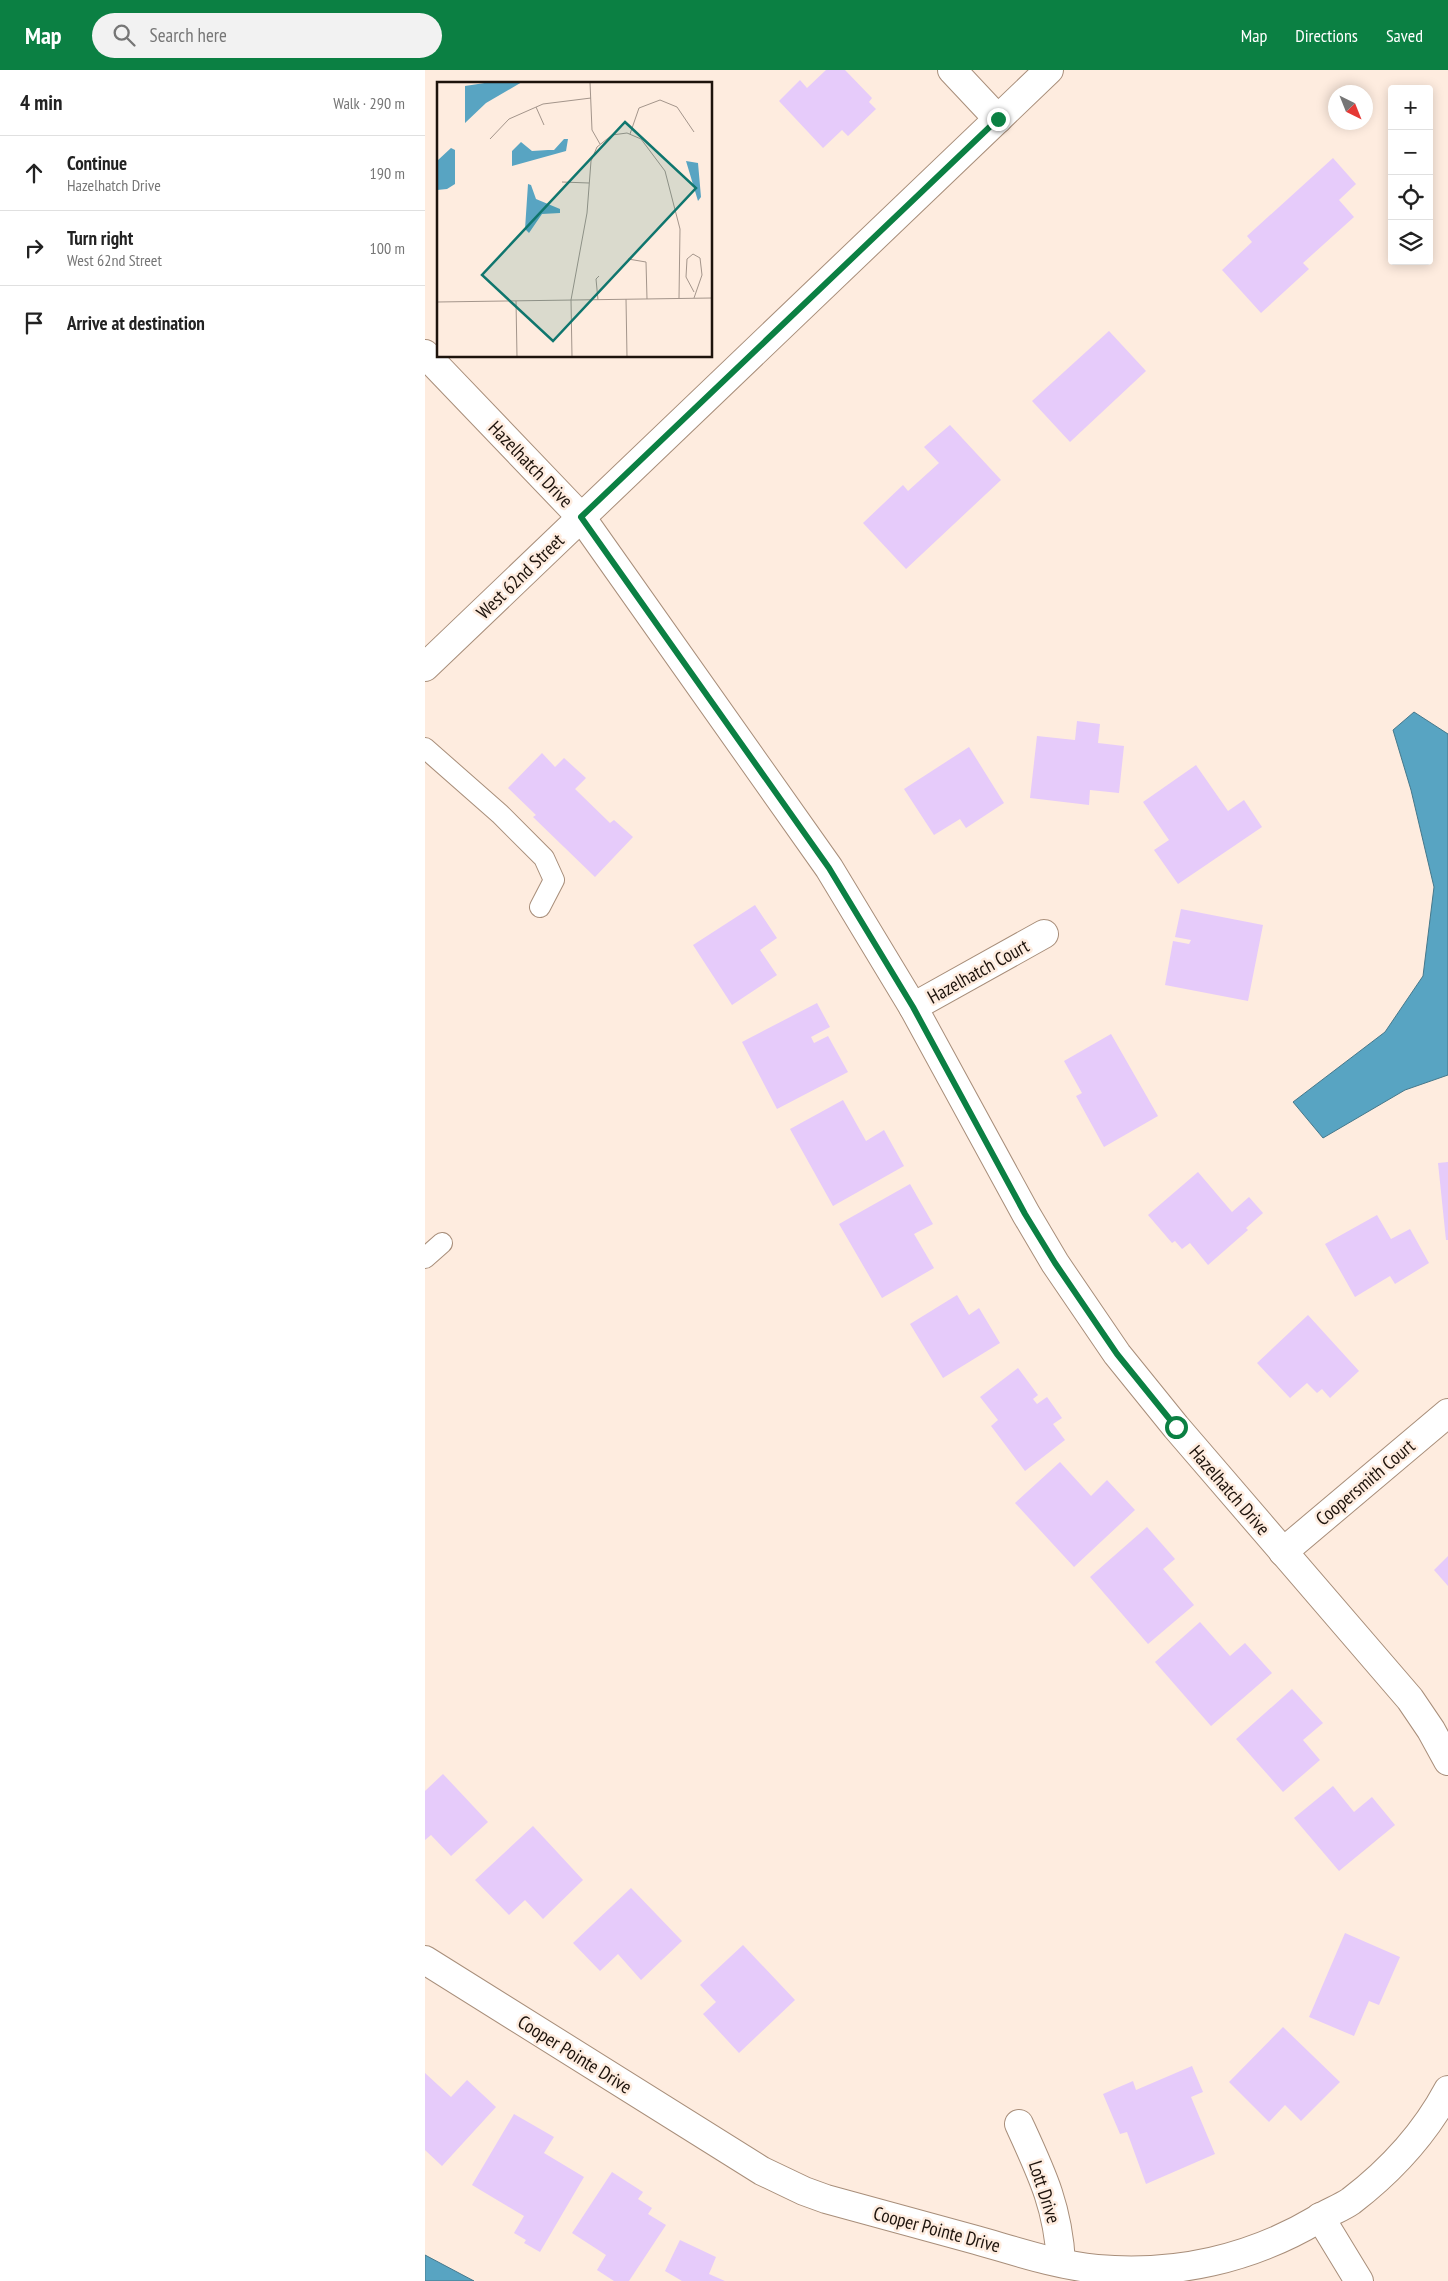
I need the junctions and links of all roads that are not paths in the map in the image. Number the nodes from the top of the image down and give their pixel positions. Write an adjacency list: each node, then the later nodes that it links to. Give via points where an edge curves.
1 (952, 70): 3 (street)
2 (1049, 70): 3 (street, West 62nd Street)
3 (998, 119): 5 (street, West 62nd Street)
4 (425, 354): 5 (street, Hazelhatch Drive)
5 (581, 517): 6 (street, West 62nd Street); 10 (street, Hazelhatch Drive, via 829,868)
6 (425, 667)
7 (425, 748): 8 (lane, via 544,858 554,880)
8 (540, 907)
9 (1044, 934): 10 (street, Hazelhatch Court)
10 (913, 1007): 14 (street, Hazelhatch Drive, via 1025,1214 1085,1309 1153,1400)
11 (442, 1243): 12 (lane)
12 (425, 1258)
13 (1448, 1413): 14 (street, Coopersmith Court)
14 (1283, 1552): 15 (street, Hazelhatch Drive, via 1410,1699)
15 (1448, 1760)
16 (425, 1960): 20 (street, Cooper Pointe Drive, via 772,2177 826,2199)
17 (1448, 2090): 19 (street, Cooper Pointe Drive, via 1437,2111 1404,2152 1352,2200)
18 (1019, 2124): 20 (street, Lott Drive, via 1052,2200)
19 (1320, 2217): 20 (street, Cooper Pointe Drive, via 1256,2249 1205,2264 1134,2271 1097,2269); 21 (street)
20 (1061, 2262)
21 (1359, 2281)

